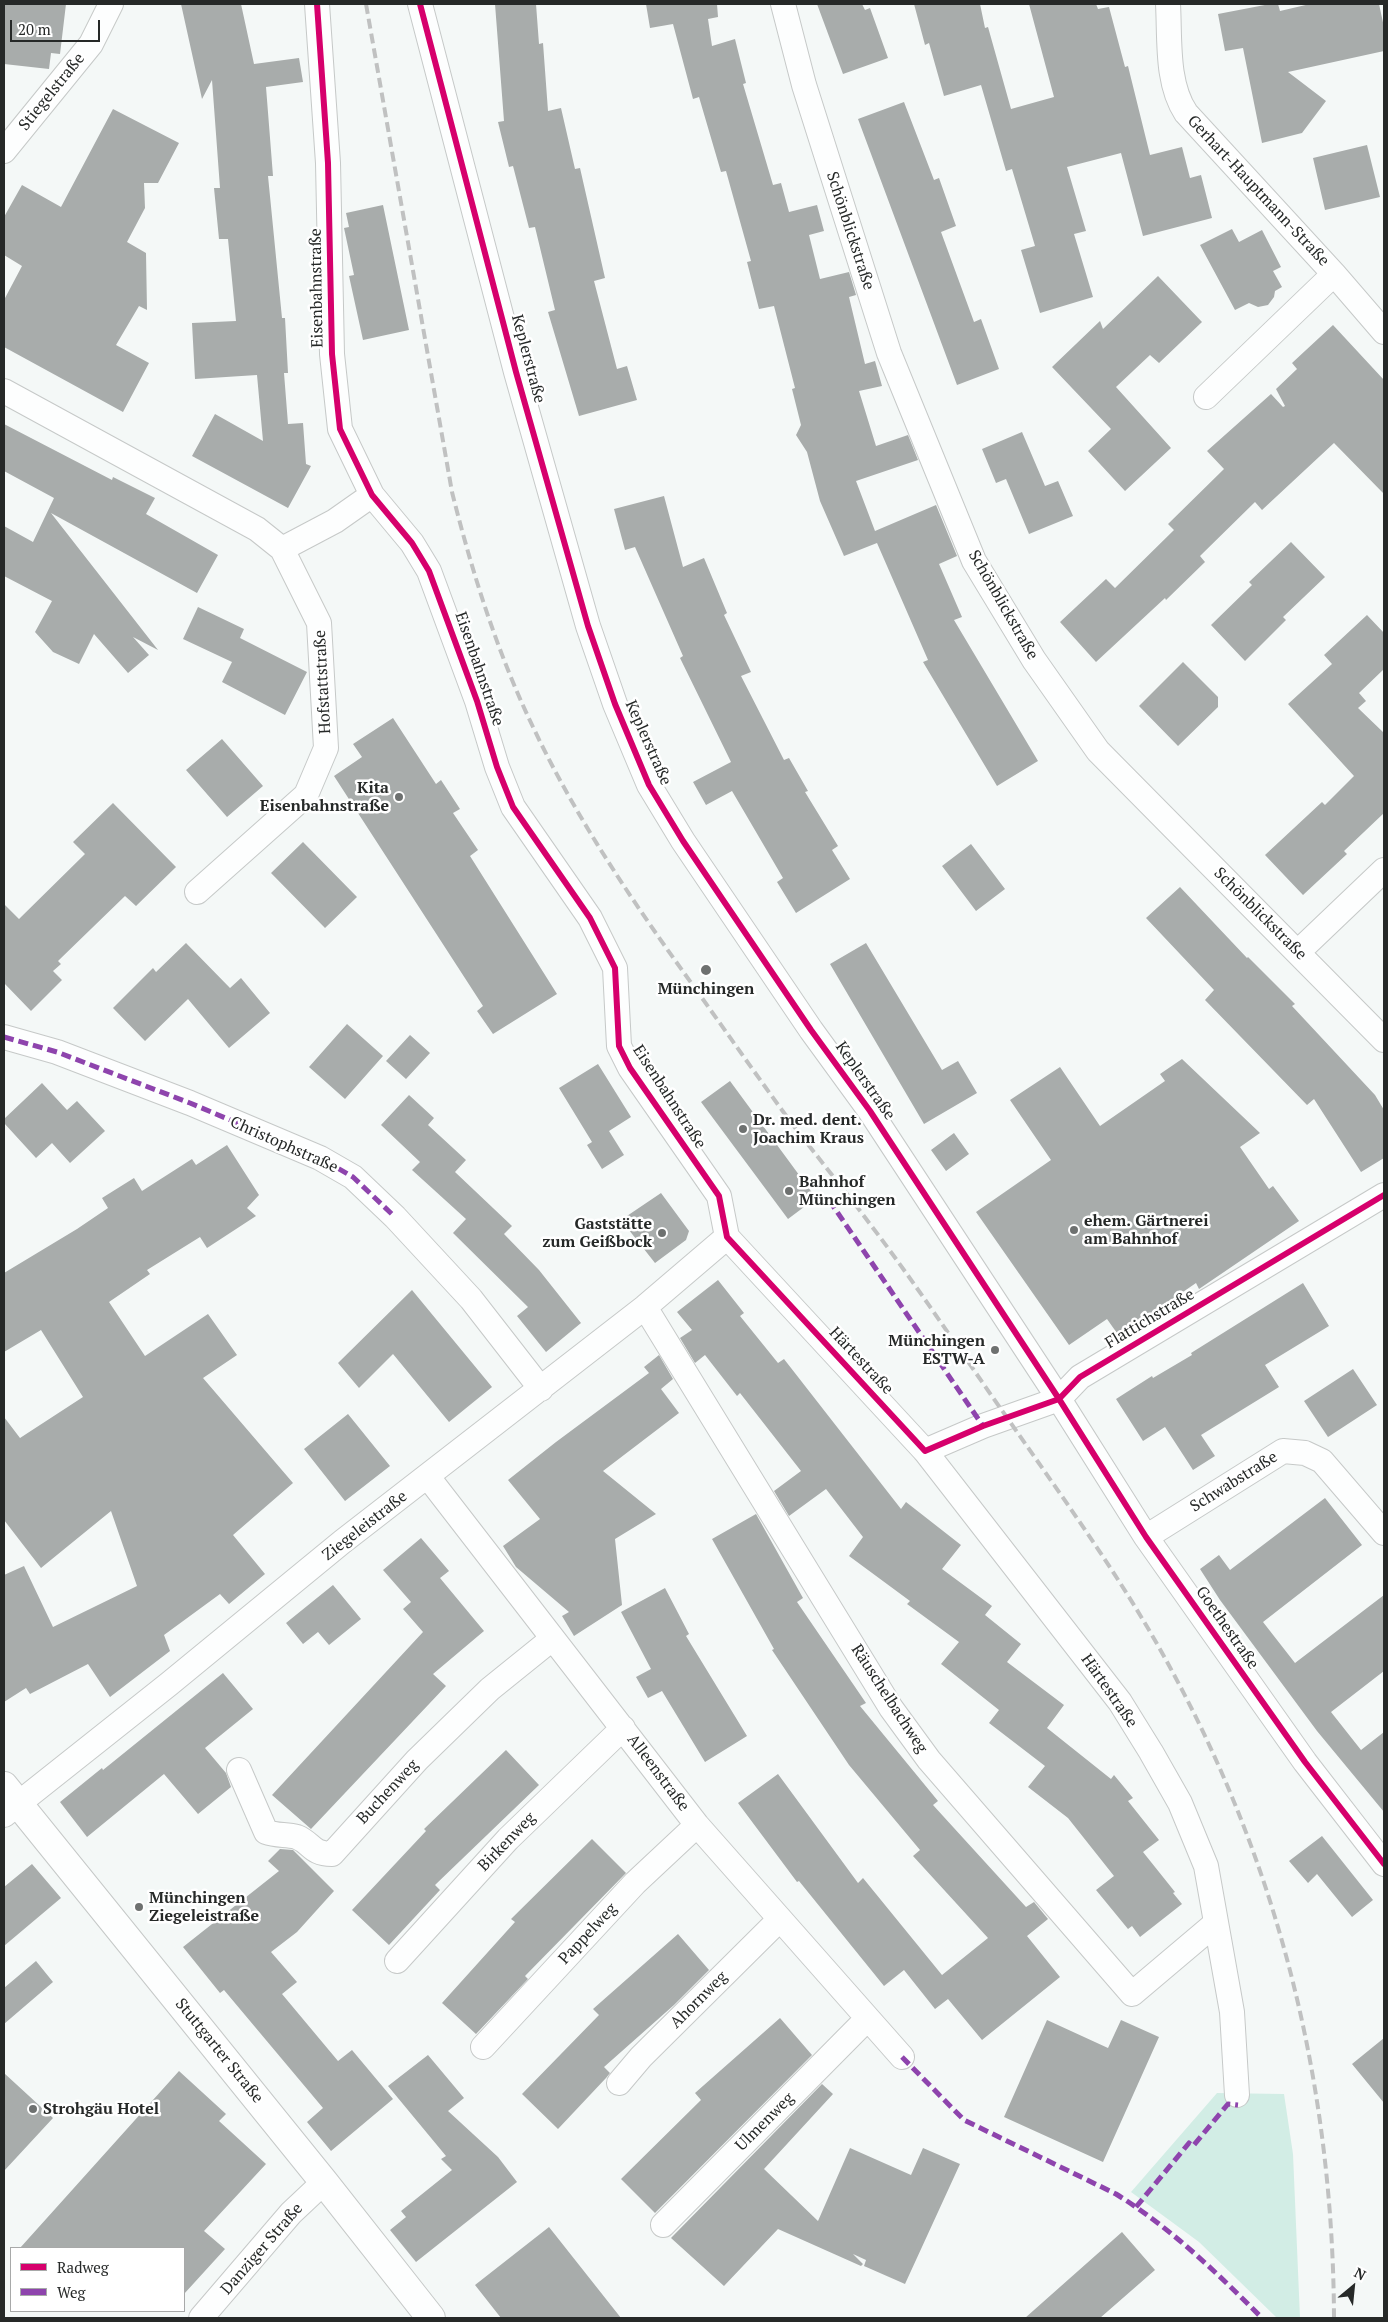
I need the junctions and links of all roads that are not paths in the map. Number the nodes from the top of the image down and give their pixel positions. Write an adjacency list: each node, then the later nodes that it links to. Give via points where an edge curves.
1 (111, 4): 6 (street, Stiegelstraße, via 91,44)
2 (317, 4): 11 (street, Eisenbahnstraße, via 328,162 332,354 340,429)
3 (420, 4): 22 (street, Keplerstraße, via 516,372 588,626 615,704 649,785 683,841 870,1111)
4 (783, 4): 15 (street, Schönblickstraße, via 804,86 889,353 974,560 1034,660 1098,751)
5 (1168, 4): 7 (street, Gerhart-Hauptmann-Straße, via 1173,82 1179,102)
6 (4, 151)
7 (1334, 274): 8 (street, Gerhart-Hauptmann-Straße); 10 (street)
8 (1384, 332)
9 (4, 391): 12 (street, Hofstattstraße, via 257,529)
10 (1206, 397)
11 (372, 495): 12 (street, via 335,521); 19 (street, Eisenbahnstraße, via 412,542 429,571 513,807 590,918 615,968 619,1046 630,1068 719,1196)
12 (282, 549): 14 (street, Hofstattstraße, via 319,623 326,748 306,794)
13 (1384, 870): 15 (street)
14 (197, 892)
15 (1298, 952): 17 (street, Schönblickstraße)
16 (4, 1037): 21 (street, Christophstraße, via 57,1052 190,1103 320,1158 352,1177 395,1217 471,1299)
17 (1384, 1040)
18 (1384, 1195): 22 (street, Flattichstraße, via 1080,1377)
19 (727, 1237): 20 (street, Ziegeleistraße); 23 (street, Härtestraße)
20 (645, 1307): 21 (street, Ziegeleistraße); 34 (street, Räuschelbachweg, via 891,1708 929,1760 1132,1994)
21 (541, 1389): 24 (street, Ziegeleistraße)
22 (1058, 1399): 23 (street, Flattichstraße); 26 (street, Goethestraße)
23 (925, 1451): 34 (street, Härtestraße, via 1120,1702 1146,1744 1195,1836 1206,1866)
24 (428, 1476): 27 (street, Alleenstraße); 30 (street, Ziegeleistraße, via 169,1684)
25 (1384, 1532): 26 (street, Schwabstraße, via 1322,1461 1305,1452 1283,1451)
26 (1146, 1537): 32 (street, Goethestraße, via 1305,1762)
27 (552, 1638): 28 (street, Alleenstraße); 29 (street, Buchenweg, via 490,1689 424,1754 332,1854 312,1850 299,1838 279,1837 266,1832)
28 (623, 1728): 31 (street, Alleenstraße); 35 (street, Birkenweg, via 508,1839)
29 (239, 1770)
30 (8, 1801): 41 (street, Stuttgarter Straße)
31 (697, 1825): 33 (street, Alleenstraße); 37 (street, Pappelweg, via 635,1883)
32 (1384, 1864)
33 (780, 1919): 36 (street, Alleenstraße); 39 (street, Ahornweg, via 641,2057)
34 (1216, 1923): 40 (street, Härtestraße, via 1232,2012)
35 (397, 1961)
36 (867, 2019): 38 (street, Alleenstraße); 42 (street, Ulmenweg)
37 (482, 2047)
38 (902, 2057)
39 (619, 2083)
40 (1237, 2095)
41 (324, 2182): 43 (street, Danziger Straße, via 291,2213); 44 (street, Stuttgarter Straße)
42 (663, 2225)
43 (201, 2318)
44 (431, 2318)

